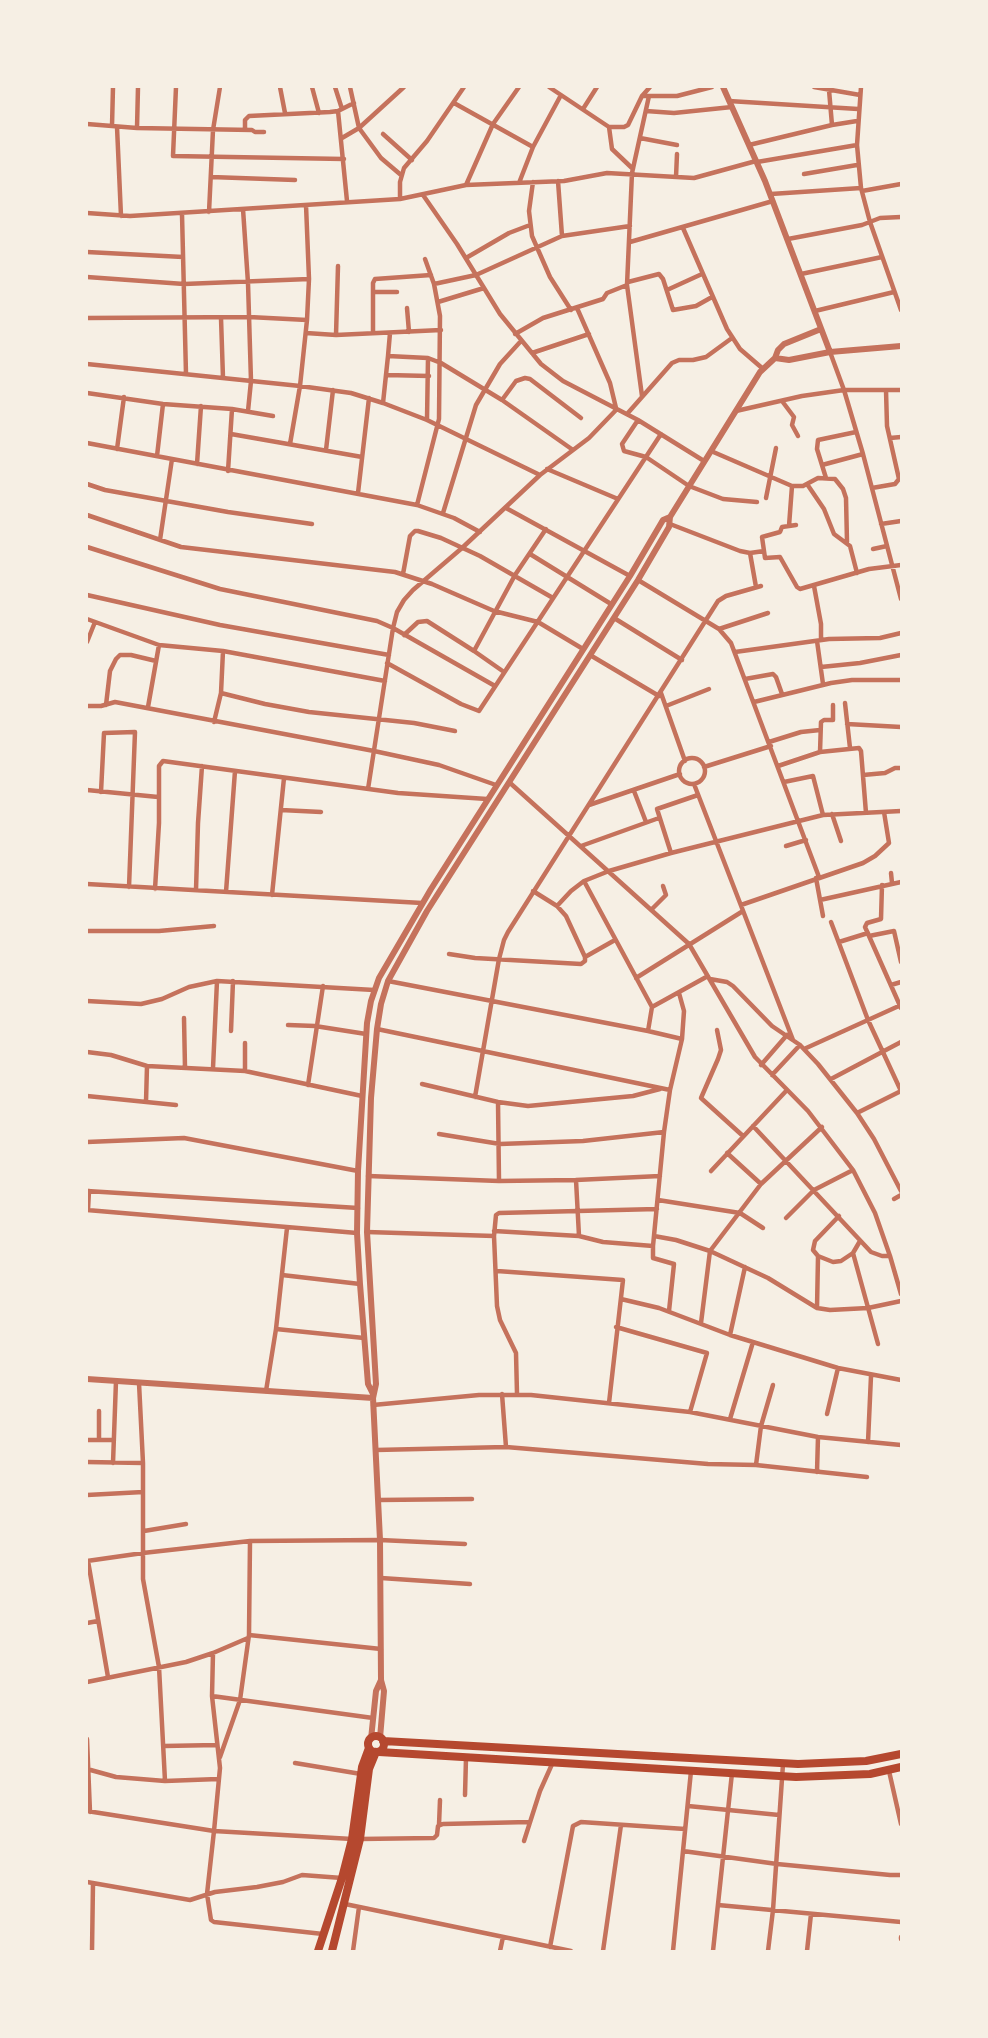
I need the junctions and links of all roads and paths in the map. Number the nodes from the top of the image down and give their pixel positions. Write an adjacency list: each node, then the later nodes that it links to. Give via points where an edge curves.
1 (112, 87): 38 (street)
2 (138, 87): 39 (street)
3 (176, 87): 42 (street)
4 (228, 87): 19 (street)
5 (279, 87): 32 (street)
6 (312, 87): 33 (street)
7 (335, 87): 30 (street)
8 (350, 87): 24 (street)
9 (404, 87): 40 (street)
10 (464, 87): 25 (street)
11 (519, 87): 36 (street)
12 (549, 87): 21 (street)
13 (597, 87): 28 (street)
14 (650, 87): 23 (street)
15 (712, 87): 23 (street, via 677,96)
16 (723, 87): 26 (street)
17 (814, 87): 20 (street)
18 (861, 87): 22 (street)
19 (220, 88): 43 (street)
20 (829, 88): 22 (street); 27 (street)
21 (561, 95): 28 (street); 52 (street)
22 (860, 95): 29 (street)
23 (646, 96): 31 (street); 41 (street, via 628,125)
24 (354, 103): 30 (street); 40 (street)
25 (453, 103): 36 (street); 56 (street)
26 (730, 104): 27 (street); 31 (street, via 674,113); 50 (street)
27 (831, 107): 29 (street); 37 (street)
28 (583, 109): 41 (street)
29 (858, 109): 34 (street)
30 (340, 110): 33 (street); 47 (street)
31 (646, 111): 48 (street)
32 (285, 113): 33 (street); 44 (street, via 249,116)
33 (320, 113)
34 (857, 121): 37 (street); 51 (street)
35 (87, 124): 38 (street)
36 (493, 124): 52 (street); 69 (street)
37 (832, 125): 50 (street)
38 (115, 126): 39 (street); 80 (street)
39 (137, 128): 42 (street)
40 (358, 128): 47 (street); 61 (street)
41 (609, 128): 59 (street, via 612,149)
42 (175, 129): 43 (street); 54 (street, via 173,156)
43 (213, 130): 44 (street); 54 (street)
44 (245, 130): 45 (street)
45 (264, 132)
46 (383, 134): 56 (street)
47 (342, 138): 55 (street)
48 (640, 138): 49 (street); 59 (street)
49 (677, 144)
50 (749, 144): 57 (street)
51 (857, 145): 57 (street); 58 (street)
52 (533, 147): 67 (street)
53 (677, 154): 63 (street)
54 (212, 157): 55 (street); 62 (street)
55 (344, 159): 74 (street)
56 (412, 160): 61 (street)
57 (757, 161): 63 (street, via 694,178); 72 (street)
58 (857, 165): 60 (street); 70 (street)
59 (633, 171): 63 (street); 66 (street); 84 (street)
60 (804, 174)
61 (401, 176): 73 (street)
62 (211, 177): 64 (street); 77 (street)
63 (676, 177)
64 (295, 180)
65 (533, 182): 66 (street); 67 (street); 83 (street)
66 (558, 182): 86 (street)
67 (519, 183): 69 (street)
68 (901, 184): 70 (street)
69 (466, 185): 71 (street)
70 (861, 189): 72 (street); 82 (street)
71 (423, 195): 73 (street); 93 (street)
72 (772, 197): 85 (street); 87 (street)
73 (400, 199): 74 (street)
74 (347, 201): 75 (street)
75 (306, 204): 76 (street); 101 (street)
76 (243, 209): 77 (street); 102 (street)
77 (209, 212): 79 (street)
78 (87, 213): 80 (street)
79 (182, 214): 80 (street); 91 (street)
80 (122, 216)
81 (901, 217): 82 (street)
82 (870, 222): 87 (street); 92 (street)
83 (530, 225): 89 (street); 93 (street)
84 (630, 226): 86 (street); 88 (street)
85 (683, 228): 88 (street); 96 (street)
86 (562, 237): 89 (street)
87 (788, 239): 97 (street)
88 (630, 242): 105 (street)
89 (536, 248): 99 (street); 115 (street, via 550,277)
90 (87, 252): 91 (street)
91 (183, 257): 103 (street)
92 (882, 257): 97 (street); 108 (street)
93 (466, 258): 99 (street)
94 (425, 259): 98 (street)
95 (338, 266): 131 (street)
96 (702, 274): 107 (street); 111 (street)
97 (801, 274): 117 (street)
98 (431, 275): 104 (street); 109 (street, via 377,278)
99 (476, 275): 104 (street); 106 (street)
100 (87, 277): 103 (street)
101 (309, 279): 102 (street); 122 (street)
102 (248, 283): 103 (street); 118 (street)
103 (184, 284): 120 (street)
104 (434, 284): 112 (street)
105 (628, 284): 107 (street, via 659,274); 115 (street, via 607,293 603,299); 155 (street)
106 (484, 288): 112 (street); 129 (street)
107 (667, 290): 111 (street, via 673,310 696,306)
108 (894, 291): 113 (street); 117 (street)
109 (373, 292): 110 (street); 127 (street)
110 (397, 292)
111 (712, 297): 132 (street)
112 (438, 302): 124 (street)
113 (900, 304): 116 (street)
114 (407, 308): 125 (street)
115 (574, 309): 129 (street, via 543,318); 130 (street)
116 (901, 310)
117 (815, 311): 123 (street)
118 (249, 317): 121 (street); 122 (street); 147 (street)
119 (87, 318): 120 (street)
120 (184, 318): 121 (street); 143 (street)
121 (221, 318): 146 (street)
122 (307, 320): 126 (street)
123 (821, 329): 135 (street); 139 (street, via 784,344)
124 (441, 330): 125 (street); 140 (street)
125 (409, 332): 128 (street)
126 (306, 333): 131 (street); 148 (street)
127 (373, 333): 128 (street); 131 (street)
128 (390, 333): 137 (street)
129 (515, 334): 133 (street)
130 (589, 334): 136 (street); 164 (street)
131 (336, 335)
132 (732, 338): 142 (street); 155 (street, via 706,357 672,363)
133 (521, 340): 136 (street); 149 (street)
134 (901, 346): 135 (street)
135 (830, 352): 139 (street, via 789,360); 151 (street)
136 (532, 353): 164 (street, via 552,373)
137 (388, 356): 138 (street); 144 (street)
138 (428, 358): 140 (street); 145 (street)
139 (775, 358): 142 (street)
140 (441, 363): 149 (street); 173 (street)
141 (87, 364): 143 (street)
142 (762, 368): 167 (street)
143 (186, 374): 146 (street)
144 (387, 375): 145 (street); 161 (street)
145 (429, 376): 171 (street)
146 (223, 378): 147 (street)
147 (251, 381): 148 (street); 166 (street)
148 (300, 386): 150 (street); 182 (street)
149 (484, 389): 159 (street); 180 (street)
150 (333, 390): 157 (street); 185 (street)
151 (844, 390): 152 (street); 160 (street); 174 (street)
152 (886, 390): 153 (street); 179 (street)
153 (901, 390)
154 (87, 393): 156 (street); 158 (street)
155 (642, 396): 168 (street)
156 (124, 397): 162 (street); 184 (street)
157 (369, 398): 161 (street); 190 (street)
158 (87, 400)
159 (502, 400): 170 (street, via 516,381 530,379); 186 (street)
160 (782, 401): 167 (street); 177 (street, via 794,417 792,424)
161 (383, 403): 171 (street)
162 (163, 404): 163 (street); 189 (street)
163 (201, 406): 165 (street); 194 (street)
164 (617, 408): 168 (street); 186 (street)
165 (232, 409): 166 (street); 175 (street)
166 (248, 411): 169 (street)
167 (736, 411): 187 (street)
168 (627, 414): 172 (street)
169 (273, 416)
170 (581, 418)
171 (427, 420): 173 (street)
172 (638, 420): 176 (street); 191 (street, via 622,446 624,451)
173 (439, 426): 180 (street); 211 (street)
174 (856, 432): 188 (street); 195 (street, via 818,440)
175 (231, 434): 182 (street); 197 (street)
176 (661, 434): 191 (street); 193 (street)
177 (798, 436)
178 (901, 437): 179 (street)
179 (890, 438): 205 (street, via 899,479 895,484)
180 (465, 440): 198 (street); 213 (street)
181 (87, 443): 184 (street)
182 (290, 444): 185 (street)
183 (776, 448): 199 (street)
184 (117, 449): 189 (street)
185 (326, 450): 190 (street)
186 (573, 450): 196 (street)
187 (711, 451): 193 (street); 199 (street)
188 (862, 454): 195 (street); 205 (street)
189 (157, 456): 192 (street)
190 (362, 457): 206 (street)
191 (646, 457): 203 (street); 208 (street)
192 (172, 459): 194 (street); 209 (street)
193 (704, 461): 203 (street)
194 (197, 464): 197 (street)
195 (822, 465): 200 (street)
196 (547, 469): 198 (street); 208 (street)
197 (228, 471): 206 (street)
198 (540, 475): 212 (street)
199 (772, 478): 204 (street); 207 (street)
200 (826, 478): 202 (street); 224 (street, via 835,479 846,498)
201 (87, 484): 209 (street)
202 (807, 484): 204 (street); 224 (street, via 824,509 834,534)
203 (689, 486): 210 (street, via 723,499); 216 (street)
204 (792, 486): 220 (street)
205 (872, 488): 218 (street)
206 (358, 493): 211 (street)
207 (766, 498)
208 (618, 499): 229 (street)
209 (167, 501): 217 (street); 223 (street)
210 (757, 502)
211 (417, 505): 213 (street)
212 (506, 508): 221 (street); 222 (street)
213 (442, 513): 222 (street)
214 (87, 515): 223 (street)
215 (901, 520): 218 (street)
216 (670, 521): 231 (street); 238 (street, via 663,520); 240 (street)
217 (312, 524)
218 (881, 524): 225 (street)
219 (796, 525): 220 (street)
220 (789, 526): 230 (street, via 762,536)
221 (546, 529): 229 (street); 232 (street)
222 (480, 532): 227 (street)
223 (160, 540): 236 (street, via 213,552)
224 (847, 542): 235 (street)
225 (887, 546): 228 (street); 234 (street)
226 (87, 547): 254 (street, via 220,589 366,618)
227 (462, 548): 236 (street, via 415,531 410,536); 237 (street); 241 (street)
228 (873, 549)
229 (585, 550): 238 (street); 239 (street)
230 (764, 551): 231 (street); 242 (street, via 767,559 780,557 797,588)
231 (750, 553): 251 (street, via 758,587 722,598)
232 (530, 554): 237 (street); 239 (street)
233 (901, 565): 234 (street)
234 (892, 566): 235 (street); 245 (street)
235 (857, 573): 242 (street)
236 (403, 574): 241 (street)
237 (515, 575): 244 (street); 247 (street)
238 (630, 576): 246 (street)
239 (567, 577): 244 (street); 246 (street)
240 (638, 580): 249 (street); 251 (street)
241 (423, 581): 247 (street); 254 (street, via 404,600)
242 (814, 586): 258 (street, via 821,624)
243 (87, 595): 265 (street, via 220,625)
244 (553, 598): 253 (street)
245 (901, 598)
246 (611, 604): 261 (street)
247 (494, 611): 253 (street); 263 (street)
248 (768, 613): 255 (street)
249 (614, 618): 266 (street); 268 (street)
250 (87, 620): 252 (street)
251 (707, 621): 255 (street); 268 (street)
252 (95, 622): 259 (street); 260 (street)
253 (538, 622): 261 (street); 272 (street)
254 (393, 628): 257 (street); 265 (street)
255 (719, 629): 264 (street)
256 (901, 633): 258 (street)
257 (404, 634): 263 (street, via 418,622 427,621); 277 (street)
258 (819, 641): 264 (street); 271 (street)
259 (87, 642)
260 (159, 645): 262 (street); 269 (street)
261 (583, 649): 311 (street)
262 (223, 651): 275 (street); 279 (street)
263 (474, 651): 272 (street)
264 (735, 652): 273 (street)
265 (388, 655): 270 (street)
266 (590, 655): 280 (street); 308 (street)
267 (901, 655): 271 (street)
268 (682, 660): 280 (street)
269 (156, 661): 284 (street, via 120,655 110,671); 288 (street)
270 (387, 663): 275 (street); 277 (street, via 478,711)
271 (821, 667): 276 (street)
272 (504, 672): 277 (street)
273 (745, 679): 281 (street, via 773,674); 282 (street)
274 (901, 680): 276 (street)
275 (385, 681): 289 (street)
276 (823, 684): 281 (street)
277 (495, 686)
278 (709, 689): 287 (street)
279 (221, 693): 289 (street, via 265,705); 290 (street)
280 (660, 694): 287 (street); 320 (street)
281 (782, 694): 282 (street)
282 (754, 702): 295 (street)
283 (845, 703): 291 (street)
284 (106, 705): 286 (street); 288 (street, via 116,702)
285 (833, 705): 293 (street, via 833,720 822,721)
286 (87, 706)
287 (666, 706): 299 (street)
288 (148, 708): 290 (street)
289 (379, 719): 294 (street); 297 (street)
290 (214, 722): 297 (street)
291 (847, 724): 292 (street); 296 (street)
292 (901, 727)
293 (820, 730): 295 (street, via 801,732); 298 (street)
294 (455, 731)
295 (770, 744): 301 (street); 302 (street)
296 (850, 748): 298 (street); 306 (street, via 861,751)
297 (374, 751): 311 (street, via 439,765); 312 (street)
298 (820, 752): 301 (street)
299 (685, 761): 302 (street, via 696,759); 305 (street)
300 (202, 766): 304 (street); 318 (street, via 166,760 160,763); 349 (street)
301 (778, 766): 309 (street)
302 (705, 767): 310 (street, via 704,776)
303 (901, 768): 306 (street)
304 (234, 771): 307 (street); 351 (street)
305 (680, 774): 310 (street); 314 (street)
306 (863, 775): 325 (street)
307 (285, 778): 312 (street); 321 (street)
308 (509, 782): 331 (street); 358 (street)
309 (784, 782): 327 (street, via 813,776); 329 (street)
310 (693, 784): 317 (street)
311 (496, 785): 319 (street)
312 (368, 789): 319 (street)
313 (87, 790): 315 (street)
314 (634, 790): 320 (street); 330 (street)
315 (101, 792): 316 (street); 316 (street, via 104,733 134,731)
316 (132, 794): 318 (street); 347 (street)
317 (698, 795): 328 (street, via 659,808); 334 (street)
318 (158, 797): 348 (street)
319 (487, 800): 354 (street)
320 (589, 805): 331 (street)
321 (281, 810): 323 (street); 352 (street)
322 (901, 811): 324 (street)
323 (321, 812)
324 (884, 812): 325 (street); 340 (street, via 890,840 884,849 863,863)
325 (866, 813): 326 (street)
326 (832, 814): 327 (street); 333 (street)
327 (823, 815): 329 (street)
328 (658, 818): 330 (street); 337 (street)
329 (800, 821): 332 (street); 334 (street)
330 (646, 822): 335 (street)
331 (569, 836): 335 (street); 350 (street)
332 (806, 840): 336 (street); 340 (street)
333 (841, 841)
334 (717, 842): 337 (street); 356 (street)
335 (581, 846): 338 (street)
336 (786, 846)
337 (670, 853): 338 (street)
338 (609, 871): 341 (street); 357 (street)
339 (891, 873): 344 (street)
340 (818, 877): 353 (street); 356 (street)
341 (584, 881): 355 (street); 364 (street)
342 (901, 882): 344 (street)
343 (87, 884): 347 (street)
344 (892, 884): 345 (street)
345 (882, 885): 353 (street); 363 (street, via 882,917 866,925)
346 (663, 886): 357 (street, via 666,895)
347 (129, 887): 348 (street)
348 (156, 889): 349 (street)
349 (196, 890): 351 (street)
350 (533, 891): 355 (street); 369 (street, via 504,940)
351 (226, 892): 352 (street)
352 (272, 895): 354 (street)
353 (820, 900): 359 (street)
354 (421, 905): 358 (street); 379 (street)
355 (557, 906): 368 (street, via 566,916)
356 (742, 908): 366 (street); 393 (street)
357 (652, 909): 366 (street)
358 (427, 911): 375 (street)
359 (823, 916)
360 (831, 922): 365 (street)
361 (214, 926): 362 (street)
362 (87, 931)
363 (869, 935): 365 (street); 370 (street, via 894,931); 377 (street)
364 (615, 940): 368 (street); 372 (street)
365 (839, 942): 386 (street)
366 (689, 944): 371 (street); 372 (street)
367 (449, 954): 369 (street)
368 (585, 957): 369 (street, via 581,964)
369 (499, 959): 382 (street)
370 (901, 962)
371 (709, 977): 380 (street); 395 (street, via 734,986); 404 (street)
372 (636, 978): 384 (street)
373 (217, 981): 374 (street); 381 (street, via 141,1004); 407 (street)
374 (233, 981): 378 (street); 391 (street)
375 (388, 981): 382 (street); 389 (street)
376 (901, 982): 377 (street)
377 (891, 985): 383 (street)
378 (322, 986): 379 (street); 388 (street)
379 (375, 990): 394 (street)
380 (679, 993): 384 (street); 396 (street, via 684,1011)
381 (87, 1001)
382 (492, 1001): 392 (street); 401 (street)
383 (901, 1006): 386 (street)
384 (652, 1007): 392 (street)
385 (184, 1018): 406 (street)
386 (868, 1020): 400 (street); 402 (street)
387 (288, 1025): 388 (street)
388 (315, 1026): 394 (street); 412 (street)
389 (377, 1029): 401 (street); 436 (street)
390 (717, 1030): 428 (street, via 721,1050 701,1098)
391 (231, 1031)
392 (648, 1031): 396 (street)
393 (791, 1032): 395 (street); 397 (street)
394 (366, 1034): 418 (street)
395 (786, 1036): 397 (street); 404 (street)
396 (682, 1039): 414 (street)
397 (793, 1040): 400 (street)
398 (901, 1042): 402 (street)
399 (245, 1043): 408 (street)
400 (802, 1047): 409 (street); 410 (street)
401 (483, 1050): 413 (street); 419 (street)
402 (882, 1051): 410 (street); 416 (street)
403 (87, 1052): 405 (street)
404 (761, 1065): 409 (street)
405 (147, 1066): 406 (street); 420 (street)
406 (185, 1068): 407 (street)
407 (213, 1068): 408 (street)
408 (245, 1071): 412 (street)
409 (772, 1075): 415 (street)
410 (831, 1079): 423 (street)
411 (422, 1084): 419 (street)
412 (308, 1085): 418 (street)
413 (663, 1088): 414 (street); 421 (street, via 633,1096 553,1104)
414 (670, 1090): 426 (street)
415 (787, 1090): 424 (street); 425 (street)
416 (901, 1091): 423 (street)
417 (87, 1096): 420 (street)
418 (362, 1096): 433 (street)
419 (475, 1097): 421 (street)
420 (146, 1102): 422 (street)
421 (498, 1102): 430 (street)
422 (176, 1105)
423 (856, 1113): 443 (street)
424 (753, 1126): 428 (street); 432 (street)
425 (822, 1127): 432 (street); 435 (street)
426 (664, 1132): 430 (street, via 583,1141); 437 (street)
427 (439, 1134): 430 (street)
428 (743, 1136): 431 (street)
429 (87, 1142): 433 (street, via 184,1138)
430 (500, 1144): 439 (street)
431 (727, 1153): 434 (street); 440 (street)
432 (785, 1161): 440 (street); 441 (street)
433 (358, 1170): 447 (street)
434 (711, 1170)
435 (853, 1170): 441 (street); 466 (street, via 875,1213)
436 (368, 1176): 439 (street); 456 (street)
437 (660, 1176): 438 (street); 446 (street)
438 (576, 1180): 439 (street); 450 (street)
439 (499, 1181)
440 (761, 1184): 451 (street)
441 (814, 1190): 452 (street); 453 (street)
442 (88, 1191): 447 (street); 449 (street)
443 (901, 1191)
444 (901, 1196): 445 (street)
445 (894, 1199)
446 (658, 1200): 448 (street); 451 (street)
447 (358, 1208): 457 (street)
448 (657, 1209): 450 (street); 460 (street)
449 (88, 1210): 455 (street)
450 (578, 1211): 458 (street, via 499,1213); 459 (street)
451 (740, 1213): 454 (street); 463 (street)
452 (839, 1216): 461 (street); 465 (street, via 813,1244)
453 (786, 1218)
454 (763, 1227)
455 (287, 1228): 457 (street); 469 (street)
456 (367, 1232): 458 (street); 494 (street, via 376,1384)
457 (357, 1233): 470 (street)
458 (494, 1233): 459 (street); 468 (street)
459 (579, 1236): 462 (street)
460 (654, 1236): 462 (street); 463 (street)
461 (860, 1241): 464 (street); 466 (street, via 876,1255)
462 (653, 1246): 476 (street, via 652,1258 674,1264)
463 (710, 1251): 467 (street); 477 (street)
464 (853, 1252): 465 (street, via 837,1262); 475 (street)
465 (819, 1256): 474 (street)
466 (890, 1256): 471 (street)
467 (745, 1267): 474 (street); 480 (street)
468 (497, 1271): 472 (street, via 620,1279); 493 (street, via 498,1313 515,1348)
469 (282, 1275): 470 (street); 479 (street)
470 (360, 1284): 481 (street)
471 (901, 1294)
472 (621, 1299): 476 (street); 478 (street)
473 (901, 1301): 475 (street)
474 (817, 1308): 475 (street)
475 (868, 1308): 483 (street)
476 (669, 1311): 477 (street)
477 (700, 1323): 480 (street)
478 (616, 1328): 495 (street); 497 (street, via 707,1353)
479 (276, 1329): 481 (street); 491 (street)
480 (730, 1335): 482 (street)
481 (364, 1338): 494 (street, via 368,1387)
482 (753, 1342): 484 (street); 499 (street)
483 (878, 1344)
484 (838, 1368): 485 (street); 498 (street)
485 (871, 1376): 487 (street); 505 (street)
486 (87, 1379): 488 (street)
487 (901, 1380)
488 (116, 1381): 489 (street); 504 (street)
489 (139, 1383): 491 (street); 511 (street)
490 (773, 1385): 500 (street)
491 (266, 1391): 494 (street)
492 (502, 1394): 493 (street); 494 (street); 507 (street)
493 (517, 1394): 495 (street)
494 (373, 1399): 508 (street)
495 (609, 1402): 497 (street)
496 (99, 1411): 503 (street)
497 (690, 1412): 499 (street)
498 (827, 1414)
499 (730, 1419): 500 (street)
500 (761, 1426): 501 (street); 512 (street)
501 (818, 1437): 505 (street); 513 (street)
502 (87, 1440): 503 (street)
503 (99, 1440): 504 (street)
504 (114, 1440): 510 (street)
505 (868, 1442): 506 (street)
506 (901, 1445)
507 (506, 1447): 508 (street); 512 (street)
508 (376, 1450): 518 (street)
509 (87, 1462): 510 (street)
510 (113, 1462): 511 (street)
511 (143, 1463): 515 (street)
512 (756, 1465): 513 (street)
513 (817, 1472): 514 (street)
514 (867, 1477)
515 (143, 1492): 516 (street); 520 (street)
516 (87, 1495)
517 (472, 1499): 518 (street)
518 (379, 1500): 521 (street)
519 (186, 1524): 520 (street)
520 (144, 1531): 524 (street)
521 (380, 1540): 522 (street); 523 (street); 526 (street)
522 (250, 1541): 524 (street); 530 (street)
523 (465, 1544)
524 (143, 1553): 525 (street); 533 (street, via 143,1579)
525 (88, 1561): 528 (street)
526 (381, 1578): 527 (street); 531 (street)
527 (470, 1584)
528 (98, 1621): 529 (street); 534 (street)
529 (87, 1623)
530 (248, 1636): 531 (street); 532 (street); 538 (street)
531 (381, 1649): 535 (street)
532 (213, 1653): 533 (street); 537 (street)
533 (159, 1667): 534 (street); 544 (street)
534 (108, 1677): 536 (street)
535 (381, 1680): 539 (street, via 376,1688); 542 (street)
536 (87, 1682)
537 (212, 1696): 538 (street); 543 (street)
538 (240, 1700): 539 (street); 547 (street)
539 (373, 1718): 541 (street)
540 (87, 1739): 553 (street)
541 (371, 1739): 542 (main road); 545 (main road, via 368,1744)
542 (382, 1740): 545 (main road, via 383,1747); 551 (main road)
543 (217, 1745): 544 (street); 547 (street)
544 (164, 1746): 560 (street)
545 (375, 1751): 548 (main road); 557 (main road); 574 (main road)
546 (901, 1754): 551 (main road, via 866,1761)
547 (219, 1758): 559 (street)
548 (466, 1758): 549 (main road); 562 (street)
549 (553, 1762): 554 (main road); 568 (street)
550 (295, 1763): 557 (street)
551 (783, 1764): 558 (street)
552 (901, 1767): 555 (main road)
553 (88, 1769): 560 (street, via 116,1777); 561 (street)
554 (691, 1771): 556 (main road); 564 (street)
555 (889, 1771): 558 (main road); 569 (street)
556 (732, 1773): 558 (main road); 565 (street)
557 (361, 1774): 574 (main road)
558 (782, 1776): 567 (street)
559 (218, 1779): 560 (street); 573 (street)
560 (165, 1780)
561 (88, 1788): 566 (street)
562 (465, 1795)
563 (440, 1800): 570 (street)
564 (688, 1806): 565 (street); 572 (street)
565 (727, 1811): 567 (street); 577 (street)
566 (89, 1812): 573 (street)
567 (779, 1815): 578 (street)
568 (529, 1822): 570 (street); 575 (street)
569 (901, 1824)
570 (439, 1825): 574 (street, via 434,1838)
571 (621, 1825): 572 (street); 593 (street, via 581,1822 573,1826); 601 (street)
572 (686, 1829): 576 (street)
573 (214, 1831): 574 (street); 582 (street)
574 (356, 1839): 580 (main road); 584 (main road)
575 (524, 1841)
576 (683, 1851): 577 (street); 602 (street)
577 (723, 1856): 578 (street); 585 (street)
578 (777, 1864): 579 (street); 587 (street)
579 (901, 1875)
580 (342, 1878): 582 (street, via 302,1875); 583 (main road)
581 (90, 1882): 582 (street, via 190,1900); 594 (street)
582 (207, 1894): 590 (street, via 209,1917 214,1922)
583 (335, 1900): 584 (main road); 590 (main road)
584 (345, 1904): 586 (street); 596 (main road)
585 (718, 1905): 587 (street); 603 (street)
586 (359, 1907): 591 (street); 597 (street)
587 (774, 1910): 588 (street); 604 (street)
588 (811, 1914): 589 (street); 605 (street)
589 (901, 1922)
590 (323, 1934): 595 (main road)
591 (503, 1937): 592 (street); 598 (street)
592 (533, 1943): 593 (street); 599 (street)
593 (550, 1947): 600 (street)
594 (92, 1951)
595 (318, 1951)
596 (332, 1951)
597 (353, 1951)
598 (500, 1951)
599 (531, 1951)
600 (569, 1951)
601 (603, 1951)
602 (673, 1951)
603 (713, 1951)
604 (768, 1951)
605 (807, 1951)

